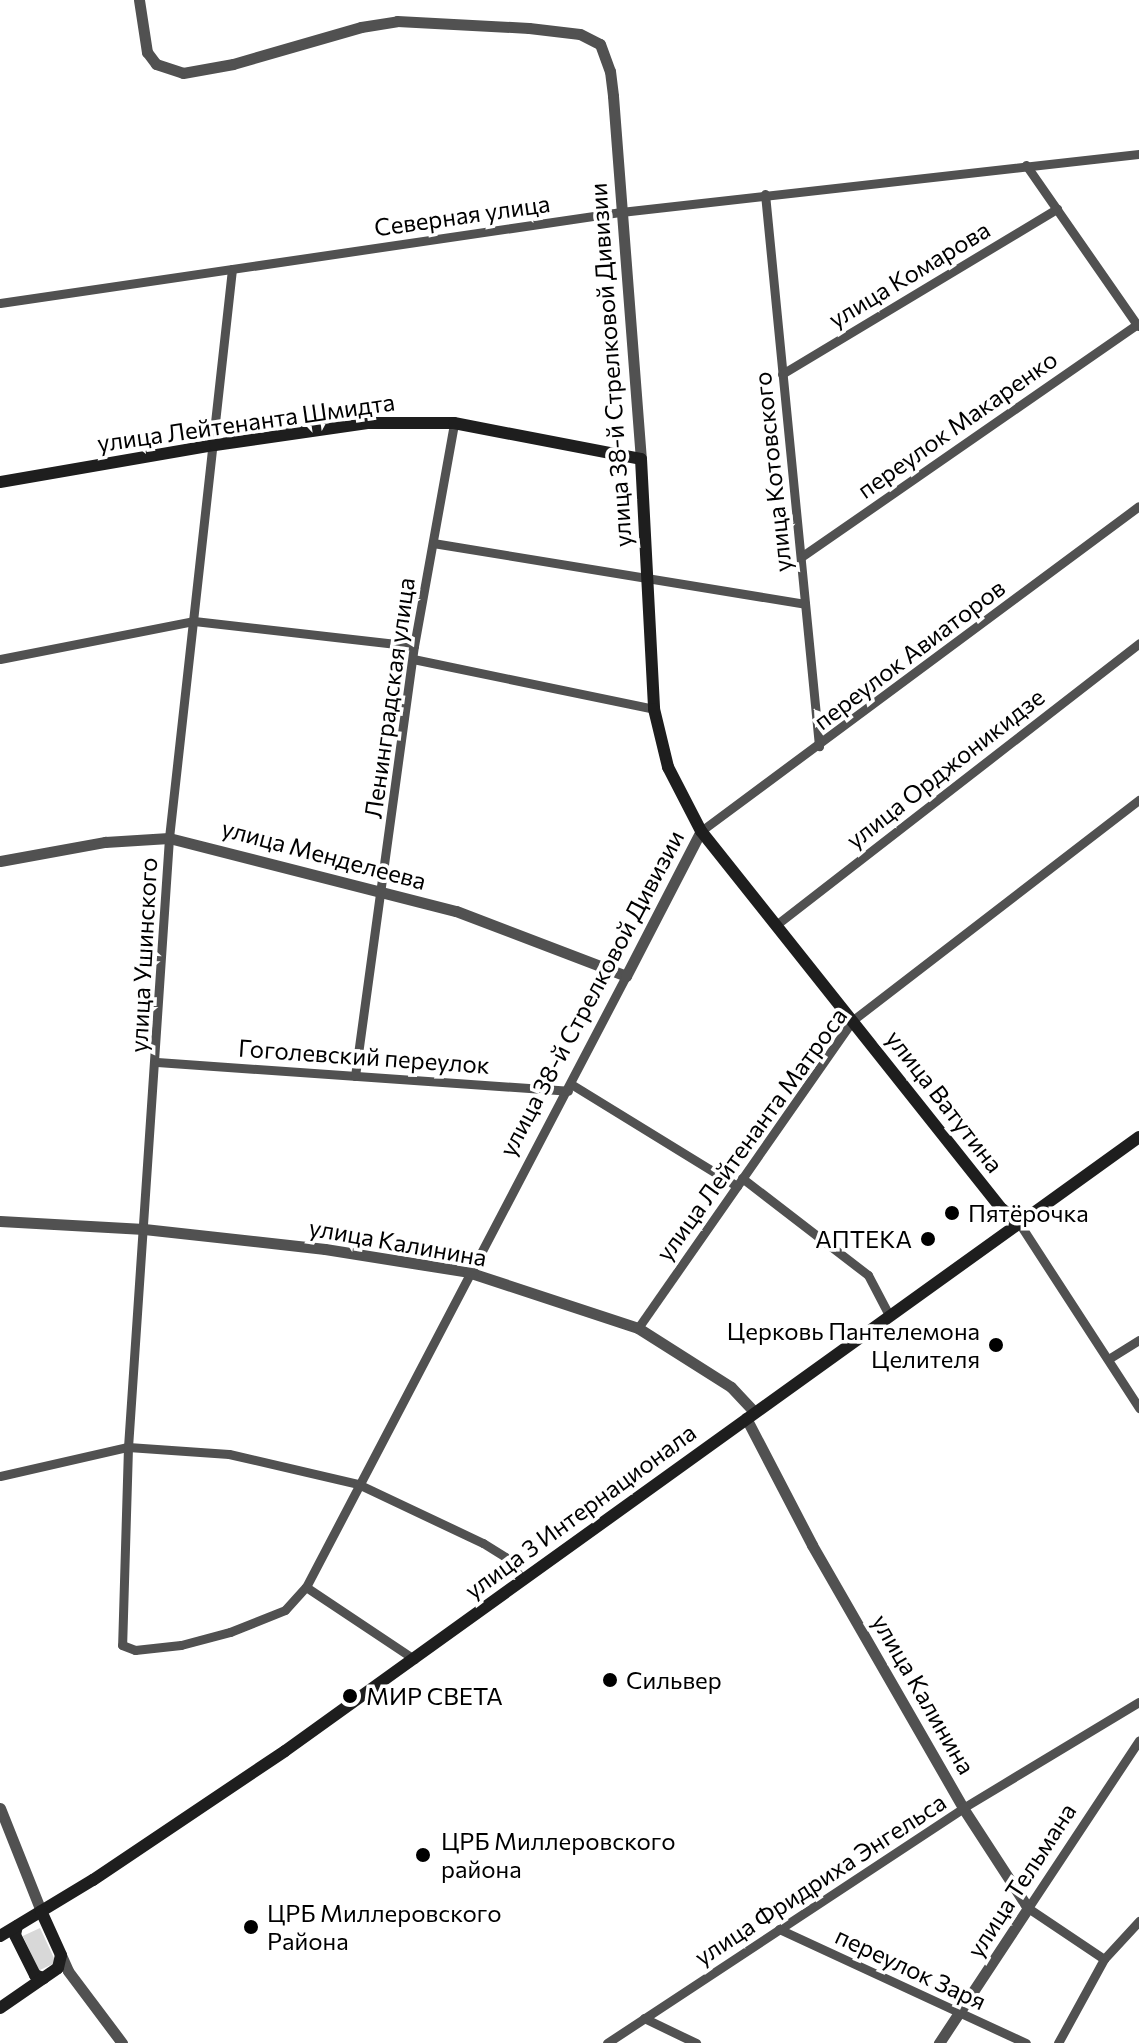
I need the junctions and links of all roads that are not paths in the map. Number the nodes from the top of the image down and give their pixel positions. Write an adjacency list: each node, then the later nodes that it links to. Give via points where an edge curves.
1 (139, 0): 6 (street, улица 38-й Стрелковой Дивизии, via 147,52 156,64 183,73 397,21 580,34 600,44 610,71)
2 (1139, 154): 3 (street, Северная улица)
3 (1026, 165): 4 (street, Северная улица); 5 (street)
4 (765, 194): 6 (street, Северная улица); 10 (street, улица Котовского)
5 (1057, 209): 9 (street); 10 (street, улица Комарова)
6 (621, 212): 7 (street, Северная улица); 13 (street, улица 38-й Стрелковой Дивизии)
7 (232, 269): 8 (street, Северная улица); 12 (street, улица Ушинского)
8 (0, 303)
9 (1138, 326): 17 (street, переулок Макаренко)
10 (782, 374): 17 (street, улица Котовского)
11 (454, 423): 12 (main road, улица Лейтенанта Шмидта, via 367,423); 13 (main road, улица Лейтенанта Шмидта); 16 (street, Ленинградская улица)
12 (215, 445): 14 (main road, улица Лейтенанта Шмидта); 20 (street, улица Ушинского)
13 (641, 459): 18 (main road, улица 38-й Стрелковой Дивизии)
14 (0, 482)
15 (1139, 506): 26 (street, переулок Авиаторов)
16 (433, 543): 18 (street); 22 (street, Ленинградская улица)
17 (801, 557): 19 (street, улица Котовского)
18 (647, 578): 19 (street); 25 (main road, улица 38-й Стрелковой Дивизии)
19 (805, 604): 26 (street, улица Котовского)
20 (194, 621): 22 (street); 23 (street); 29 (street, улица Ушинского)
21 (1139, 643): 32 (street, улица Орджоникидзе)
22 (414, 646): 24 (street, Ленинградская улица)
23 (0, 659)
24 (413, 659): 25 (street); 31 (street, Ленинградская улица)
25 (654, 709): 28 (main road, улица 38-й Стрелковой Дивизии, via 668,767)
26 (819, 746): 28 (street, переулок Авиаторов)
27 (1139, 800): 34 (street, улица Лейтенанта Матроса)
28 (701, 831): 32 (main road, улица Ватутина); 33 (street, улица 38-й Стрелковой Дивизии)
29 (169, 838): 30 (street, улица Менделеева, via 105,842); 31 (street, улица Менделеева); 35 (street, улица Ушинского)
30 (0, 861)
31 (381, 891): 33 (street, улица Менделеева, via 456,911); 36 (street, Ленинградская улица)
32 (776, 925): 34 (main road, улица Ватутина)
33 (626, 976): 37 (street, улица 38-й Стрелковой Дивизии)
34 (853, 1020): 39 (street, улица Лейтенанта Матроса); 41 (main road, улица Ватутина, via 1002,1209)
35 (157, 1062): 36 (street, Гоголевский переулок); 42 (street, улица Ушинского)
36 (355, 1076): 37 (street, Гоголевский переулок)
37 (570, 1087): 39 (street, Гоголевский переулок); 43 (street, улица 38-й Стрелковой Дивизии)
38 (1139, 1137): 41 (main road, улица 3 Интернационала)
39 (740, 1182): 44 (street, Гоголевский переулок, via 868,1275); 45 (street, улица Лейтенанта Матроса)
40 (0, 1221): 42 (street, улица Калинина)
41 (1019, 1223): 44 (main road, улица 3 Интернационала); 47 (street, улица Ватутина)
42 (144, 1229): 43 (street, улица Калинина); 50 (street, улица Ушинского)
43 (468, 1272): 45 (street, улица Калинина); 52 (street, улица 38-й Стрелковой Дивизии, via 416,1381)
44 (889, 1315): 49 (main road, улица 3 Интернационала)
45 (638, 1328): 49 (street, улица Калинина, via 731,1387)
46 (1139, 1340): 47 (street)
47 (1110, 1358): 48 (street, улица Ватутина)
48 (1139, 1408)
49 (750, 1415): 53 (main road, улица 3 Интернационала); 59 (street, улица Калинина, via 812,1545)
50 (128, 1447): 51 (street); 52 (street, via 229,1454); 54 (street, улица Ушинского, via 122,1645 135,1650 181,1645 230,1632 285,1610)
51 (0, 1476)
52 (358, 1484): 53 (street, via 483,1543 505,1557); 54 (street, улица 38-й Стрелковой Дивизии)
53 (523, 1580): 55 (main road, улица 3 Интернационала)
54 (306, 1587): 55 (street)
55 (414, 1659): 61 (main road, улица 3 Интернационала, via 193,1814)
56 (1139, 1702): 59 (street, улица Фридриха Энгельса)
57 (1139, 1740): 60 (street, улица Тельмана)
58 (0, 1808): 61 (street)
59 (963, 1808): 60 (street, улица Калинина); 64 (street, улица Фридриха Энгельса)
60 (1028, 1908): 66 (street, улица Калинина); 70 (street, улица Тельмана)
61 (41, 1911): 63 (main road, улица 3 Интернационала); 67 (main road)
62 (1139, 1921): 66 (street)
63 (17, 1926): 65 (main road, улица 3 Интернационала); 68 (main road, via 15,1935 35,1975)
64 (779, 1929): 70 (street, переулок Заря); 71 (street, улица Фридриха Энгельса)
65 (0, 1936)
66 (1104, 1959): 77 (street)
67 (62, 1965): 68 (main road); 72 (street)
68 (43, 1978): 69 (main road)
69 (0, 2008)
70 (959, 2012): 75 (street, улица Тельмана); 76 (street, переулок Заря)
71 (644, 2018): 73 (street, улица Фридриха Энгельса); 74 (street)
72 (122, 2043)
73 (607, 2043)
74 (696, 2043)
75 (939, 2043)
76 (1026, 2043)
77 (1058, 2043)

